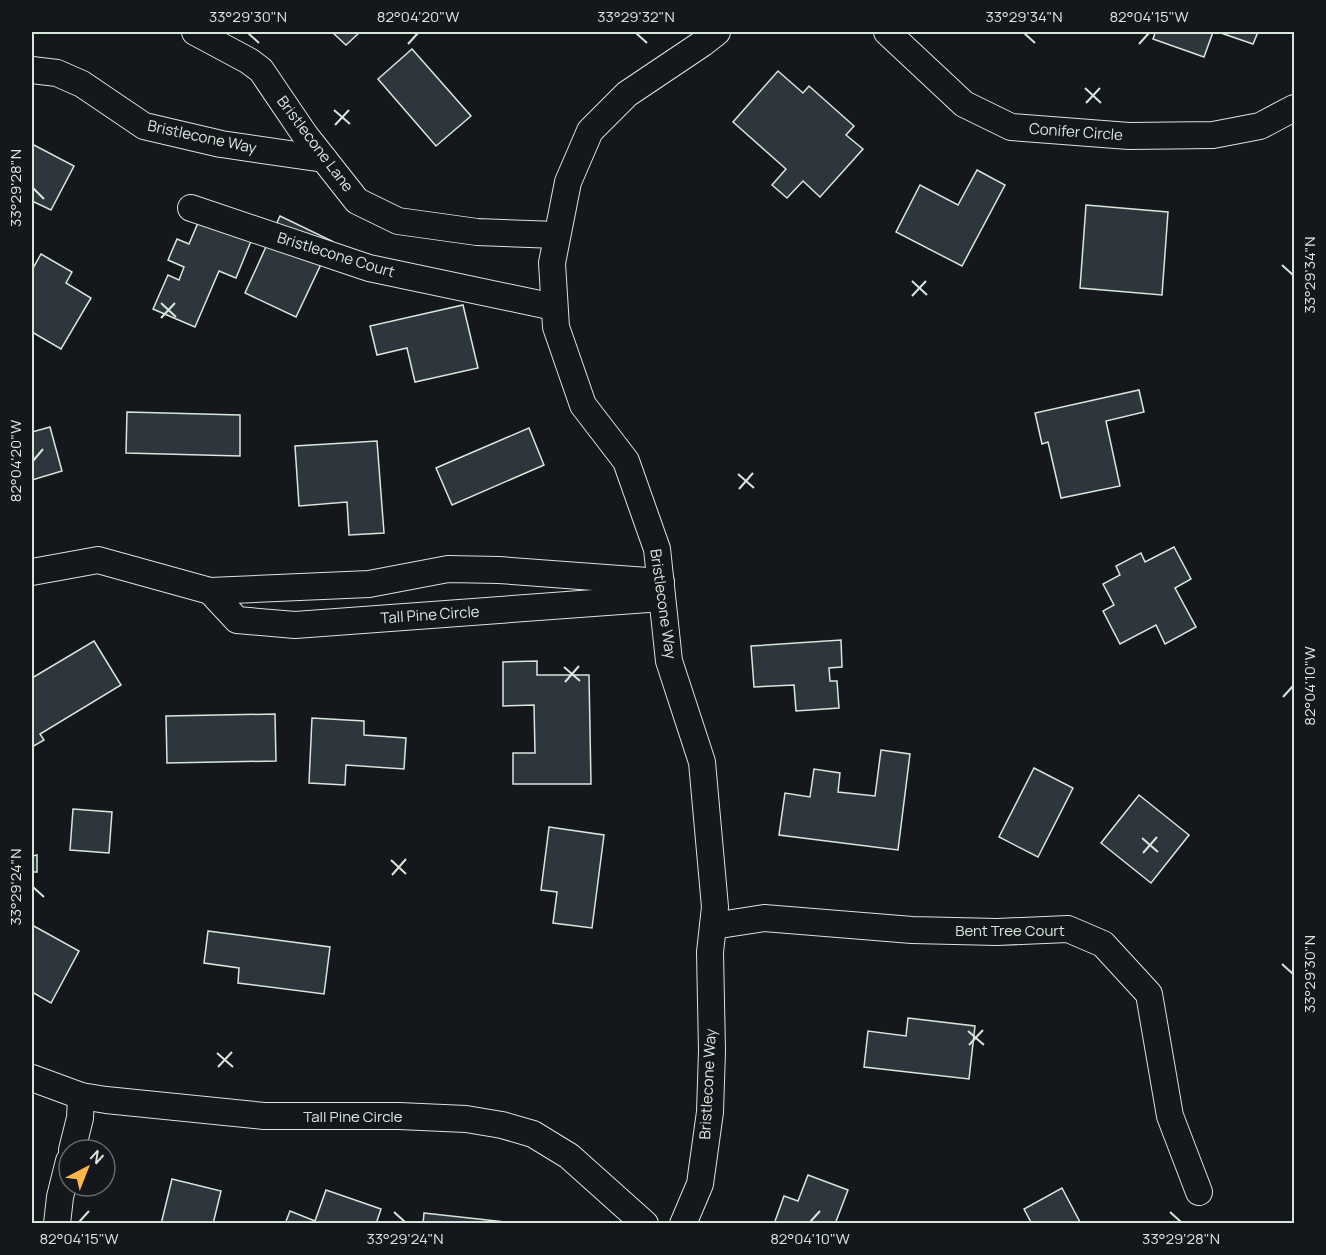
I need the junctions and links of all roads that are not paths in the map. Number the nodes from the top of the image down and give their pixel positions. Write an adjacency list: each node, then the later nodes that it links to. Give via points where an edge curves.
1 (195, 32): 6 (street, Bristlecone Lane, via 261,70)
2 (717, 32): 8 (street, Bristlecone Way, via 627,94 590,131 568,182)
3 (887, 32): 5 (street, Conifer Circle, via 964,104 1011,127 1129,136 1213,135 1260,126)
4 (32, 70): 6 (street, Bristlecone Way, via 57,73 82,84 144,126 221,144)
5 (1294, 108)
6 (324, 159): 8 (street, Bristlecone Lane, via 357,201 398,221 477,232)
7 (192, 208): 9 (street, Bristlecone Court, via 369,268)
8 (557, 235): 9 (street, Bristlecone Way, via 552,262)
9 (554, 307): 11 (street, Bristlecone Way, via 556,327 583,405 626,461 657,549)
10 (32, 572): 12 (street, via 98,560)
11 (661, 590): 12 (street, via 500,570 448,569 369,584); 12 (street, Tall Pine Circle, via 295,625 237,620); 13 (street, Bristlecone Way, via 669,661 702,762 715,907)
12 (210, 591)
13 (713, 926): 17 (street, Bent Tree Court, via 764,918 912,930 1068,929 1103,944 1149,994 1170,1116); 21 (street, Bristlecone Way, via 710,1112 700,1184)
14 (32, 1078): 15 (street, Tall Pine Circle)
15 (81, 1096): 16 (street); 20 (street, Tall Pine Circle, via 264,1116 421,1117 502,1125 533,1134 569,1156)
16 (75, 1138)
17 (1199, 1192)
18 (60, 1198): 19 (street)
19 (57, 1224)
20 (645, 1224)
21 (682, 1224)

